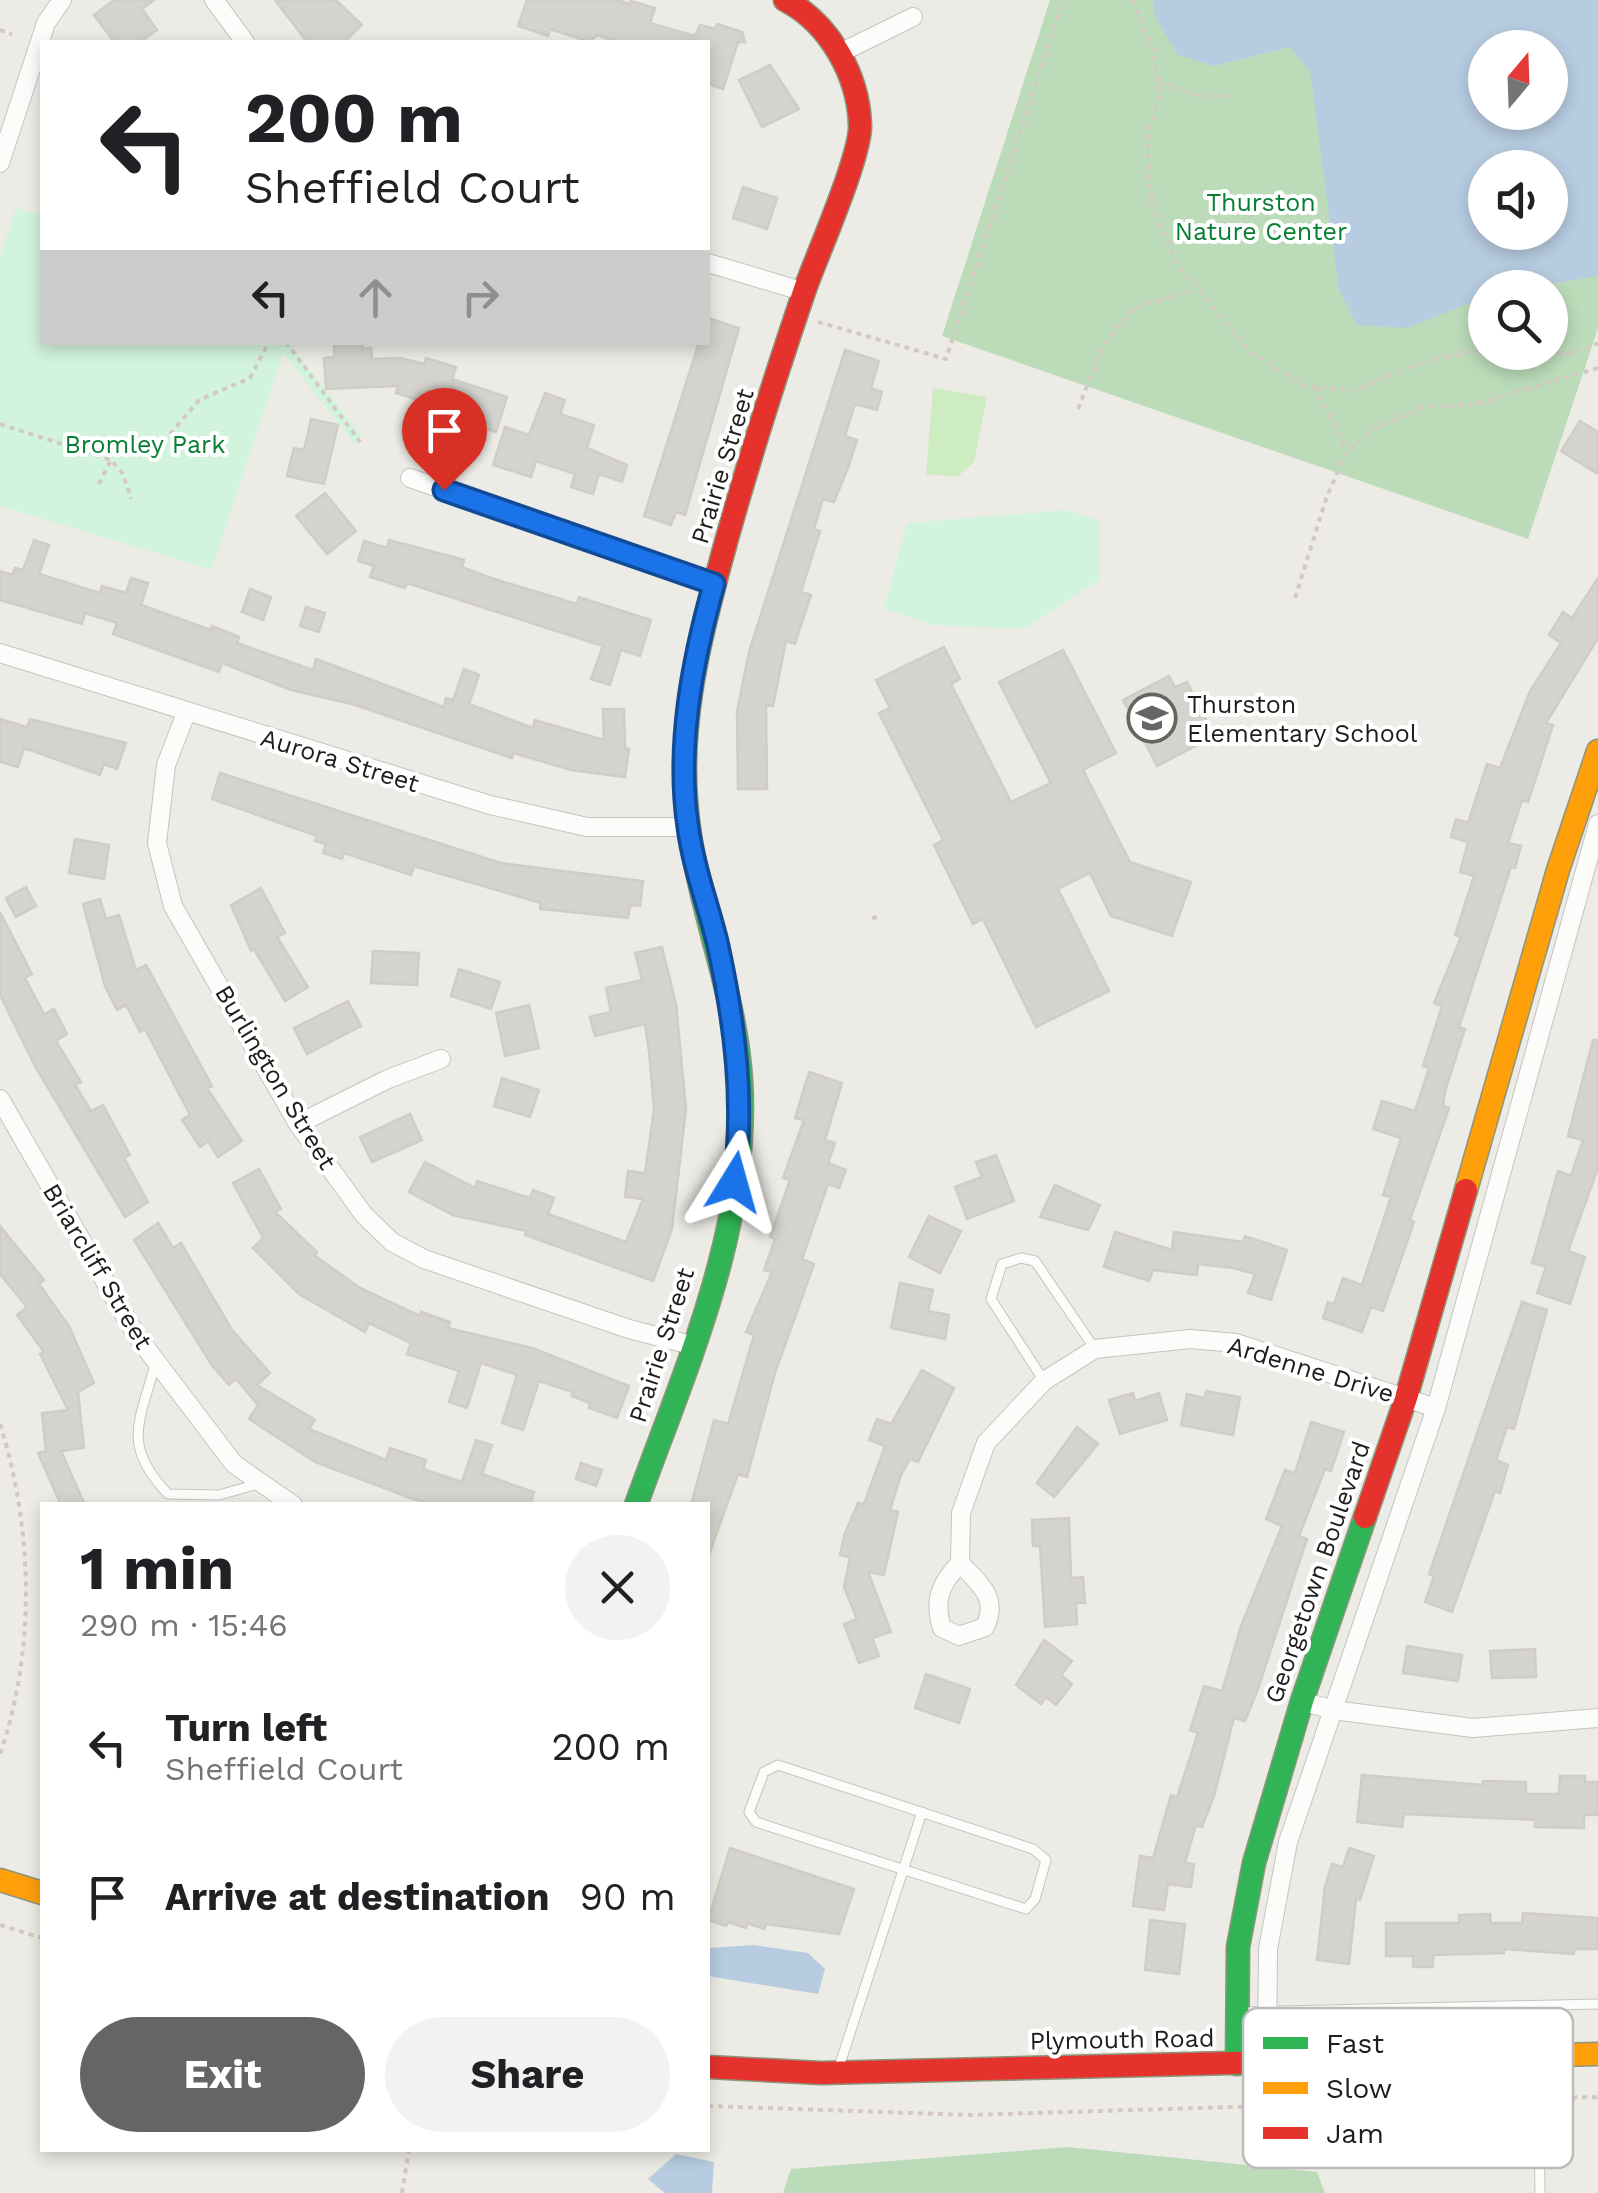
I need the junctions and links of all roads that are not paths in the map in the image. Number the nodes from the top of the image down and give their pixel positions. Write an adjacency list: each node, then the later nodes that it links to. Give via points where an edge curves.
1 (62, 0): 5 (street)
2 (214, 0): 6 (street)
3 (785, 0): 8 (street, Prairie Street, via 815,21)
4 (913, 18): 8 (street)
5 (40, 40)
6 (244, 40)
7 (40, 41): 9 (street)
8 (840, 52): 11 (street, Prairie Street, via 861,127)
9 (0, 162)
10 (710, 264): 11 (street)
11 (804, 292): 13 (street, Prairie Street)
12 (410, 478): 13 (street)
13 (714, 584): 18 (street, Prairie Street, via 684,740)
14 (0, 653): 15 (street, Aurora Street)
15 (186, 713): 18 (street, Aurora Street, via 587,828); 25 (street, Burlington Street, via 166,765 157,843 172,906)
16 (1598, 750): 19 (street, Georgetown Boulevard)
17 (1598, 824): 20 (street)
18 (688, 827): 26 (street, Prairie Street, via 721,963 742,1125 730,1212)
19 (1546, 912): 20 (street); 23 (street, Georgetown Boulevard)
20 (1571, 920): 24 (street)
21 (441, 1059): 25 (street)
22 (0, 1100): 28 (street, Briarcliff Street)
23 (1491, 1106): 24 (street); 30 (street, Georgetown Boulevard)
24 (1520, 1114): 31 (street)
25 (298, 1124): 26 (street, Burlington Street, via 364,1215 392,1242 442,1266)
26 (691, 1345): 34 (street, Prairie Street)
27 (1095, 1349): 29 (street, Ardenne Drive); 29 (lane, via 1035,1261 1002,1264 991,1299); 30 (street, Ardenne Drive, via 1190,1339 1236,1343)
28 (156, 1362): 32 (street, Briarcliff Street, via 234,1464); 32 (lane, via 134,1438 143,1468 168,1494 219,1495)
29 (1044, 1382): 35 (street, Ardenne Drive, via 986,1443 961,1513)
30 (1406, 1398): 31 (street, Ardenne Drive); 36 (street, Georgetown Boulevard)
31 (1436, 1408): 37 (street)
32 (261, 1482): 33 (street, Briarcliff Street)
33 (289, 1502)
34 (637, 1502)
35 (960, 1563)
36 (1302, 1701): 37 (street); 46 (street, Georgetown Boulevard, via 1245,1893)
37 (1332, 1710): 38 (street, via 1473,1728); 44 (street, via 1273,1908)
38 (1598, 1718)
39 (922, 1812): 40 (lane); 40 (lane, via 1033,1849 1046,1860 1035,1899 1026,1909); 40 (lane, via 778,1765 764,1772 749,1812 756,1822)
40 (903, 1870): 53 (lane)
41 (0, 1880): 42 (street)
42 (40, 1892)
43 (1598, 2004): 45 (lane)
44 (1266, 2008)
45 (1432, 2008)
46 (1235, 2012): 47 (lane); 50 (street, Georgetown Boulevard)
47 (1243, 2012)
48 (1598, 2054): 49 (street, Plymouth Road)
49 (1573, 2055)
50 (1237, 2064): 51 (street, Plymouth Road); 53 (street, Plymouth Road)
51 (1243, 2064)
52 (710, 2067): 53 (street, Plymouth Road)
53 (838, 2073)
54 (1540, 2168): 55 (lane)
55 (1540, 2193)

